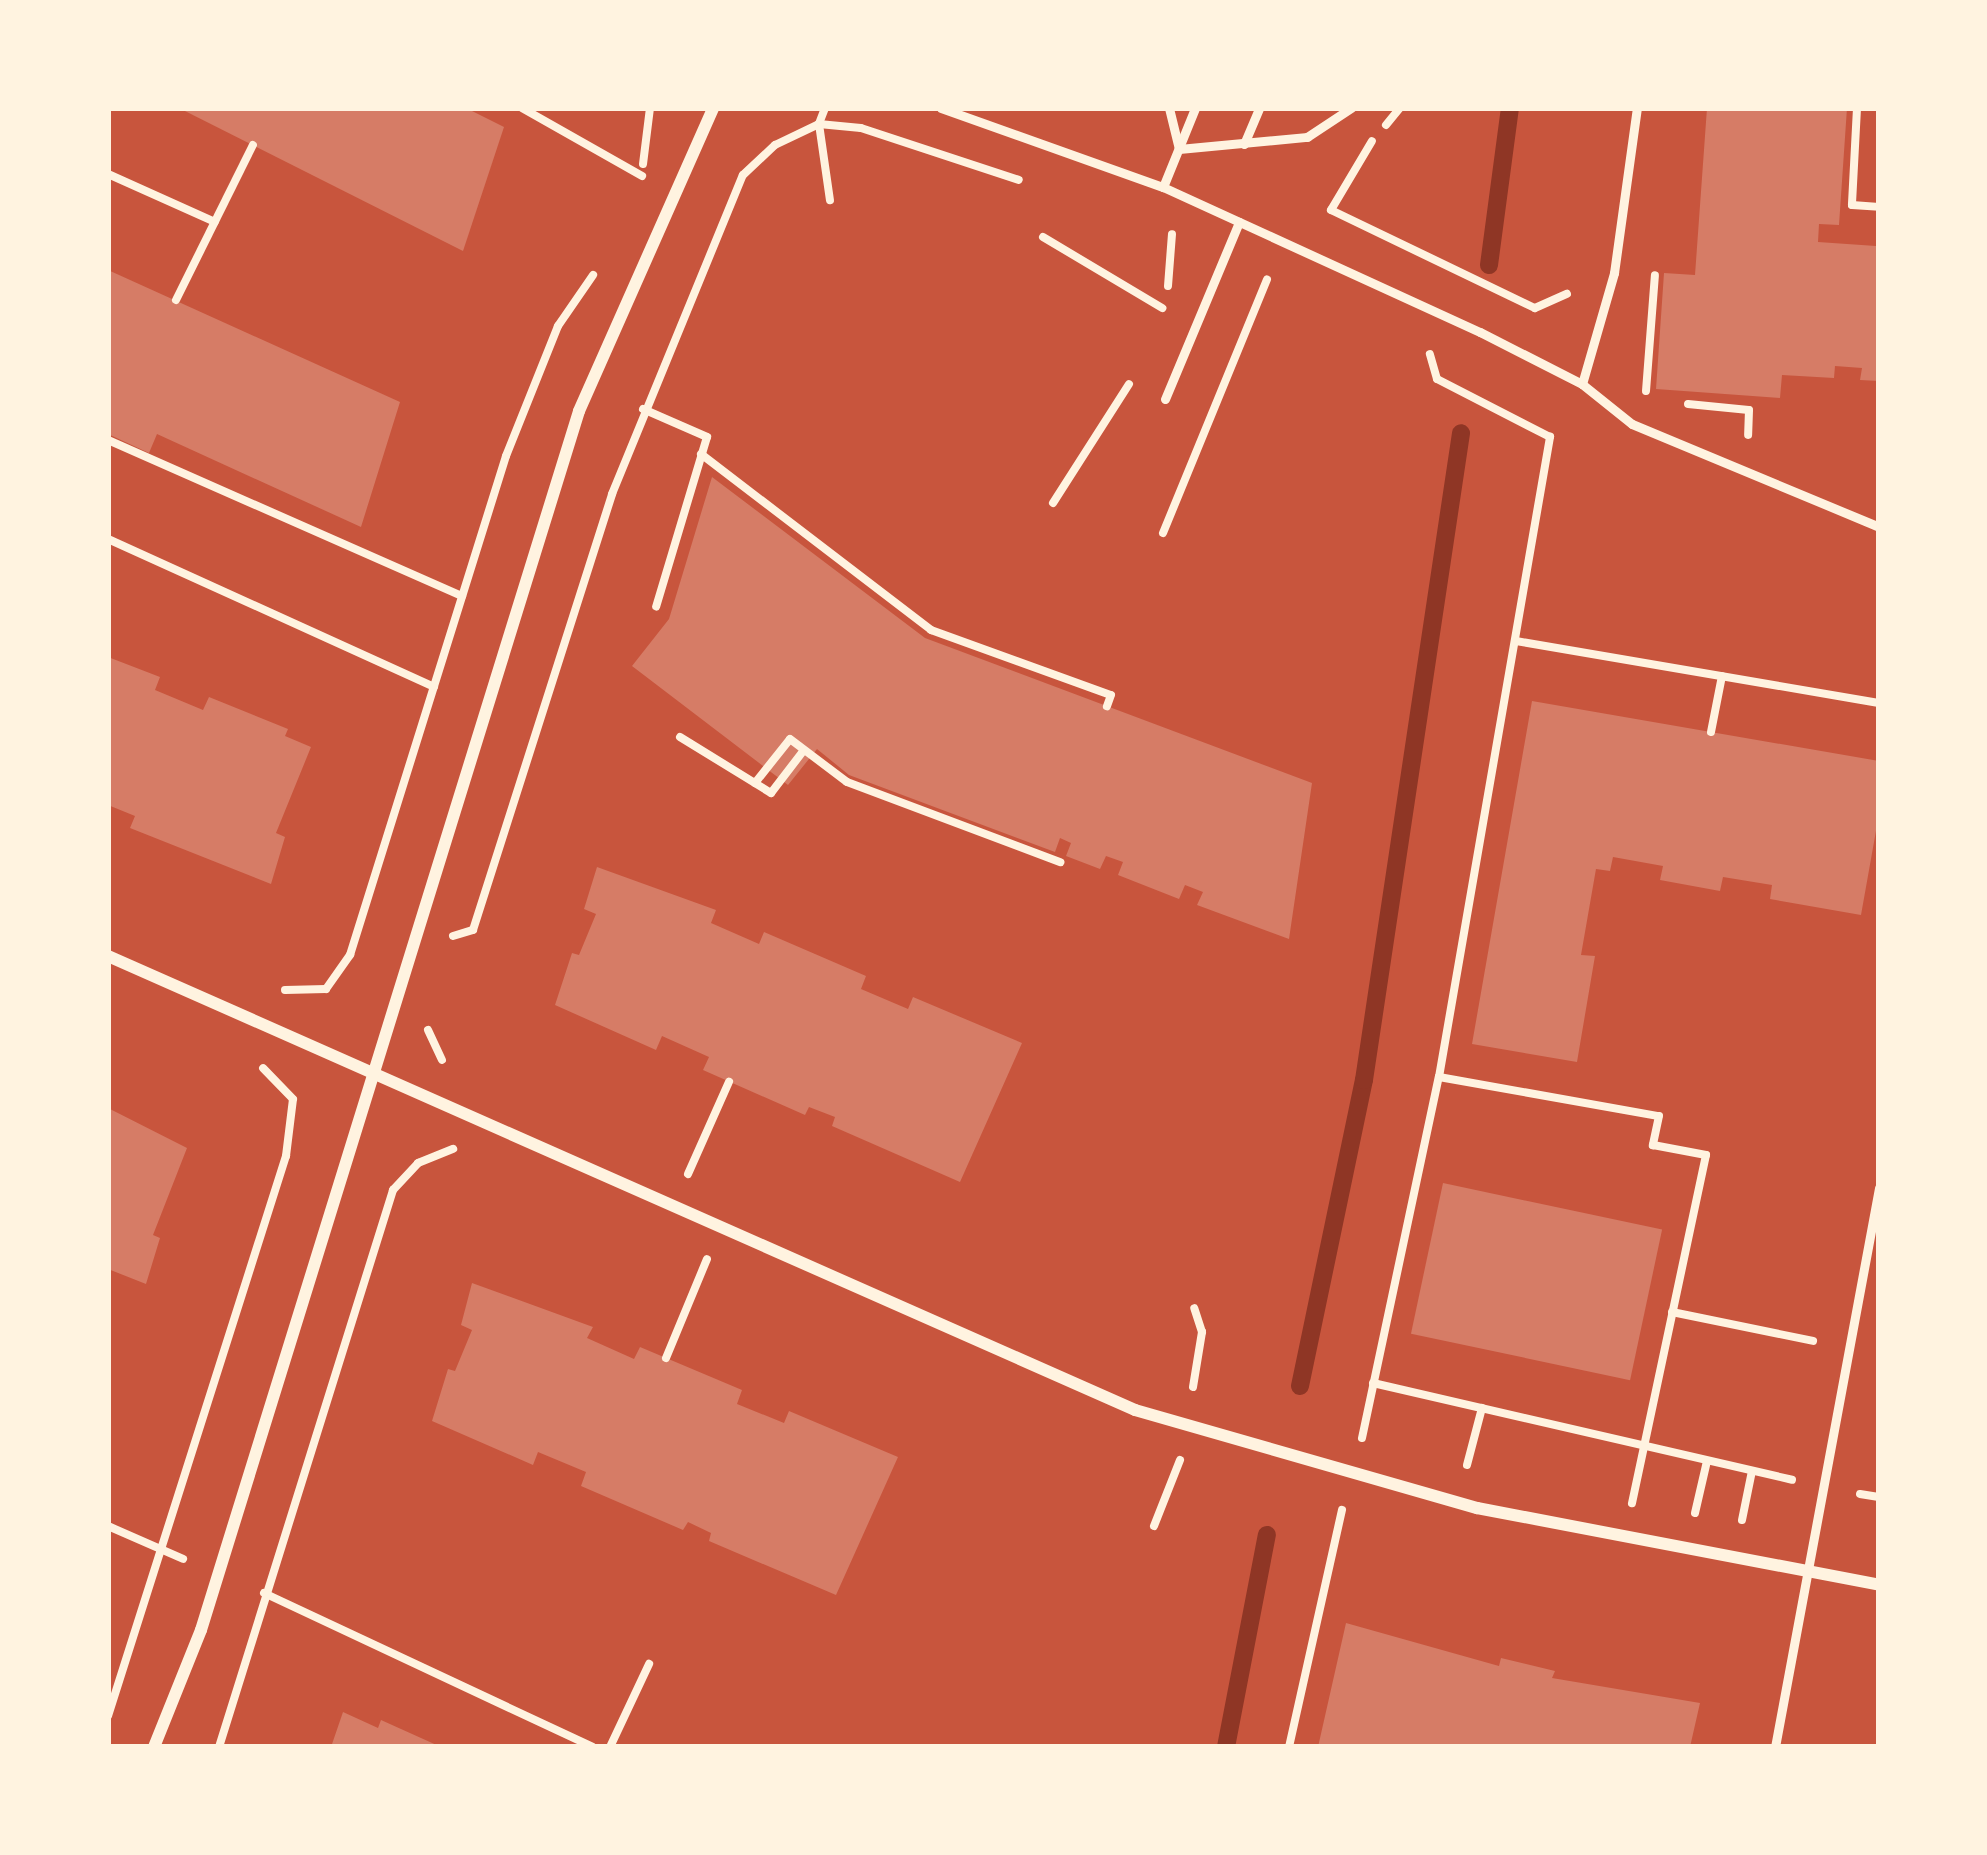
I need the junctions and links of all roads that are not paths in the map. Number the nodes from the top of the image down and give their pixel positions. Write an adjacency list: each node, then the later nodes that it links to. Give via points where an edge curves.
1 (712, 108): 16 (street, via 579,411)
2 (941, 108): 10 (lane)
3 (1169, 108): 9 (lane)
4 (1195, 108): 9 (lane)
5 (1259, 108): 8 (lane)
6 (1351, 108): 8 (lane, via 1307,137)
7 (1636, 108): 12 (lane, via 1611,282)
8 (1244, 144): 9 (lane)
9 (1179, 148): 10 (lane)
10 (1163, 187): 11 (lane)
11 (1239, 222): 12 (lane); 13 (lane)
12 (1582, 383): 14 (lane, via 1632,424)
13 (1165, 399)
14 (1879, 527)
15 (108, 956): 16 (street)
16 (368, 1070): 18 (street, via 1135,1410 1354,1474 1624,1539); 20 (street, via 201,1630)
17 (1879, 1188): 18 (lane)
18 (1813, 1573): 19 (street); 21 (lane)
19 (1879, 1586)
20 (154, 1747)
21 (1775, 1747)

